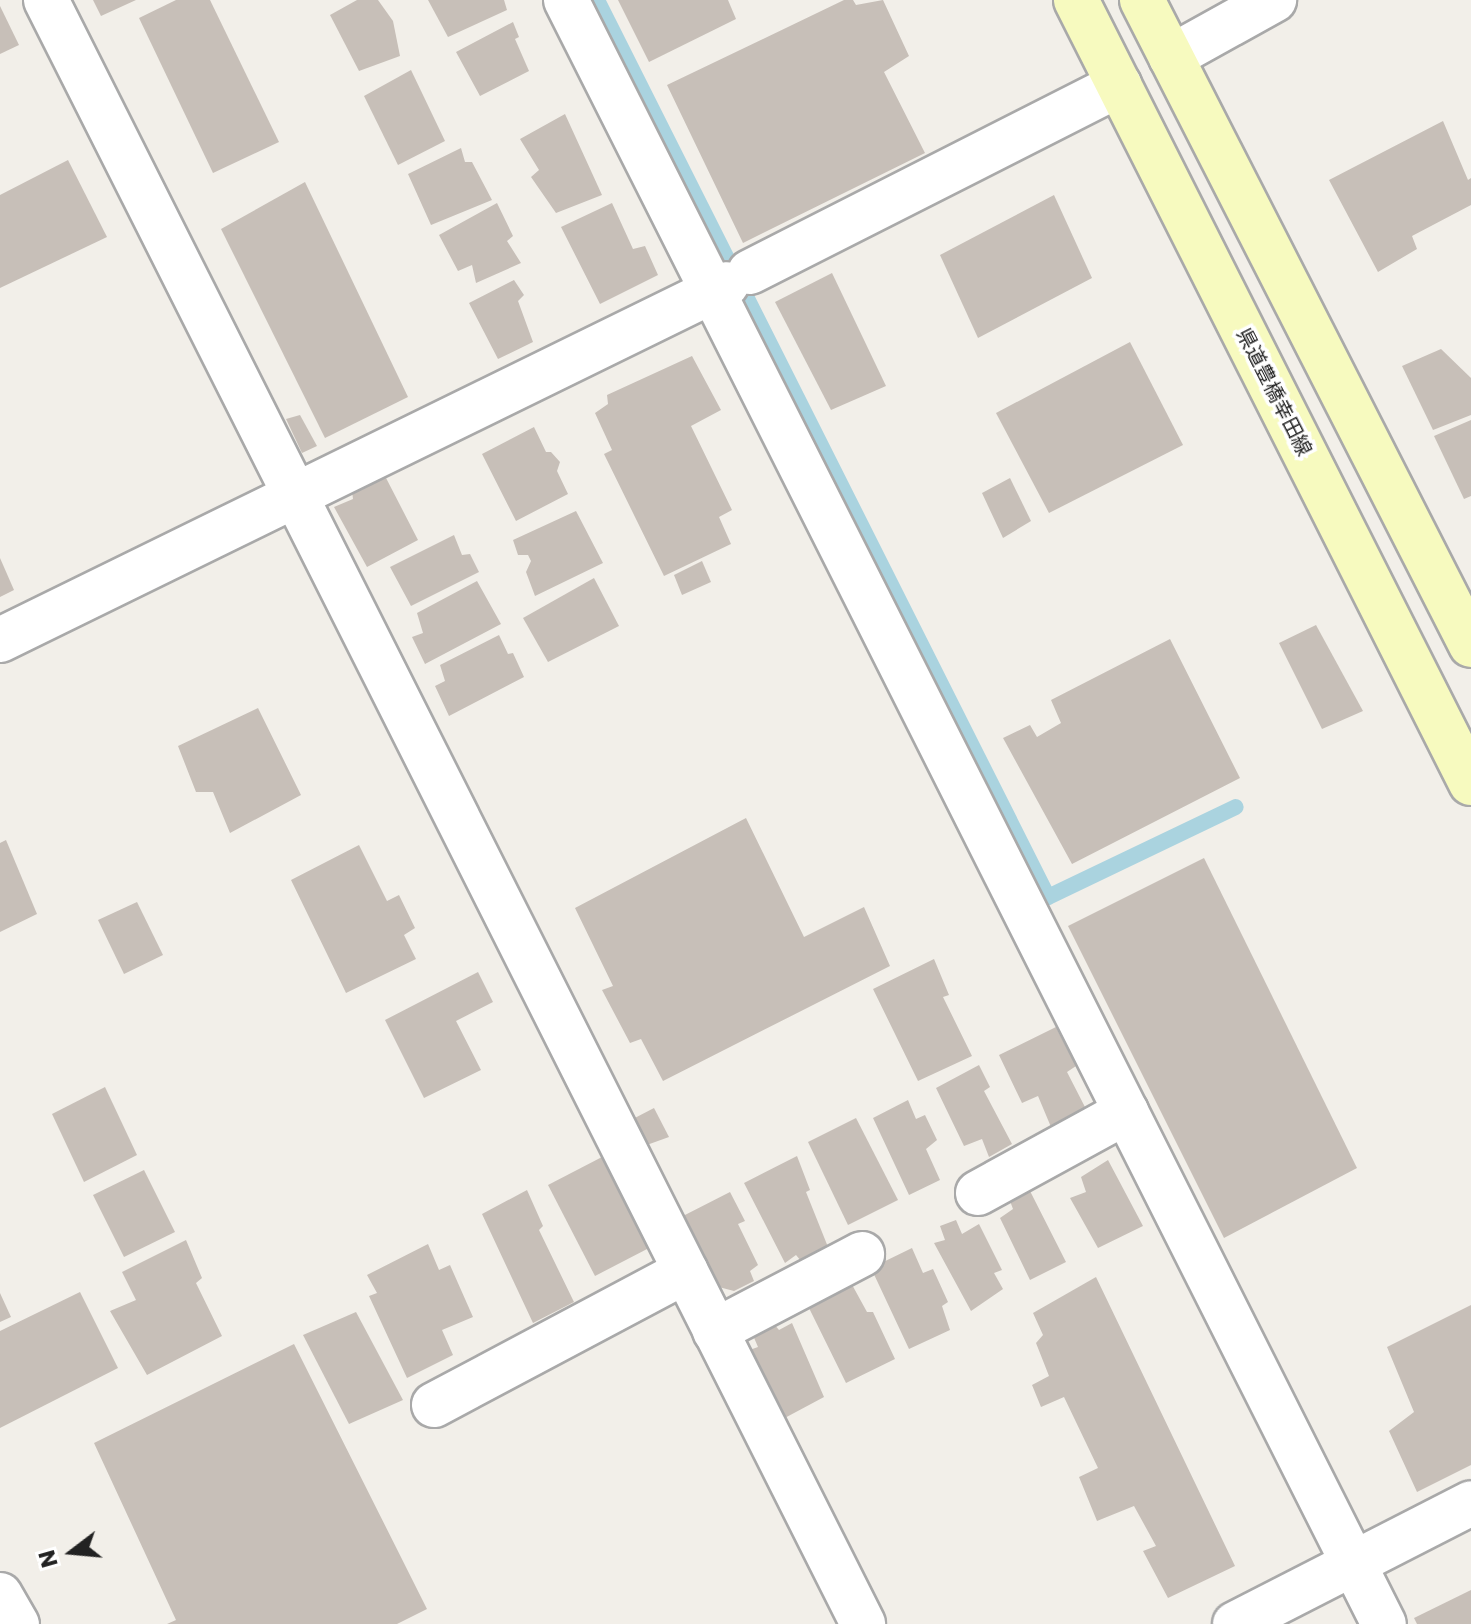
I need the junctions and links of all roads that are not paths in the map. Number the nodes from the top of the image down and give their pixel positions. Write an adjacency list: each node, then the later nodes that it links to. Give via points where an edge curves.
1 (46, 0): 9 (street)
2 (566, 0): 8 (street)
3 (1076, 0): 7 (main road, 県道豊橋幸田線)
4 (1142, 0): 6 (main road)
5 (1274, 0): 6 (street)
6 (1171, 57): 11 (main road)
7 (1119, 85): 8 (street); 12 (main road, 県道豊橋幸田線)
8 (730, 282): 9 (street); 13 (street)
9 (295, 492): 10 (street); 16 (street)
10 (0, 640)
11 (1471, 645)
12 (1471, 783)
13 (1126, 1112): 14 (street); 20 (street)
14 (978, 1193)
15 (862, 1254): 17 (street)
16 (686, 1271): 17 (street); 18 (street)
17 (715, 1331): 23 (street)
18 (434, 1405)
19 (1471, 1503): 20 (street)
20 (1352, 1563): 24 (street); 25 (street)
21 (0, 1595): 22 (street)
22 (17, 1624)
23 (863, 1624)
24 (1235, 1624)
25 (1384, 1624)

